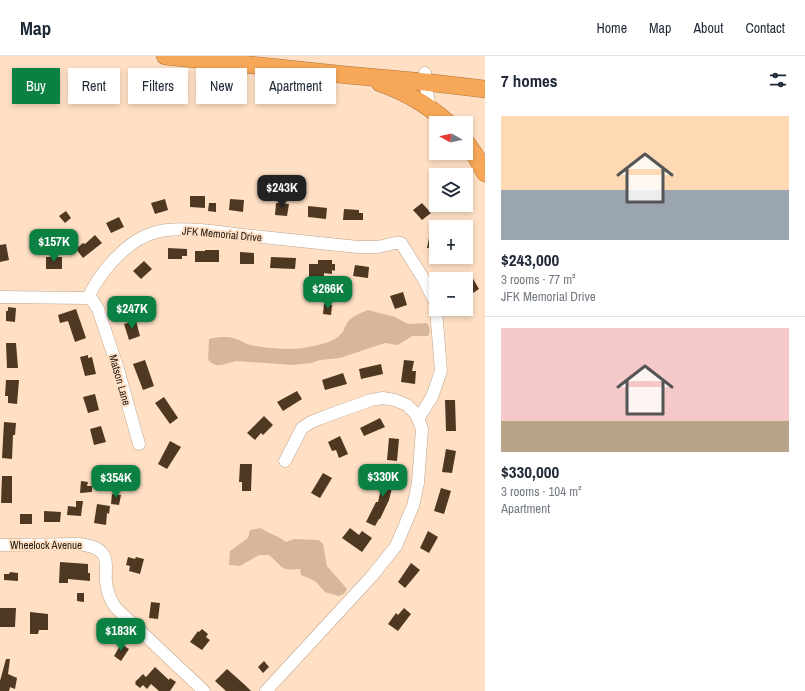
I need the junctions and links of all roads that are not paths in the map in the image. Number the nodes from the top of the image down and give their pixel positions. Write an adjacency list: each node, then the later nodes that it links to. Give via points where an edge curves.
1 (165, 56): 3 (highway)
2 (253, 56): 4 (highway)
3 (347, 75): 4 (highway); 7 (highway, via 390,86)
4 (425, 78): 5 (highway); 6 (highway); 7 (street)
5 (485, 79)
6 (485, 89)
7 (430, 108): 8 (highway)
8 (440, 116)
9 (473, 151): 10 (highway)
10 (485, 173)
11 (429, 290): 13 (street, JFK Memorial Drive, via 401,243 358,247 177,230 154,232 132,244 100,276)
12 (0, 297): 13 (street)
13 (88, 298): 16 (street, Matson Lane, via 98,309)
14 (437, 316): 15 (street, via 441,370 432,397)
15 (418, 419): 17 (street, via 407,405 395,400 371,400 311,422 302,428); 20 (street, via 422,429 418,483 413,506 396,546 372,576)
16 (139, 444)
17 (285, 462)
18 (0, 546): 19 (street, Wheelock Avenue, via 78,544 100,551 104,557 111,602)
19 (204, 691)
20 (266, 691)

